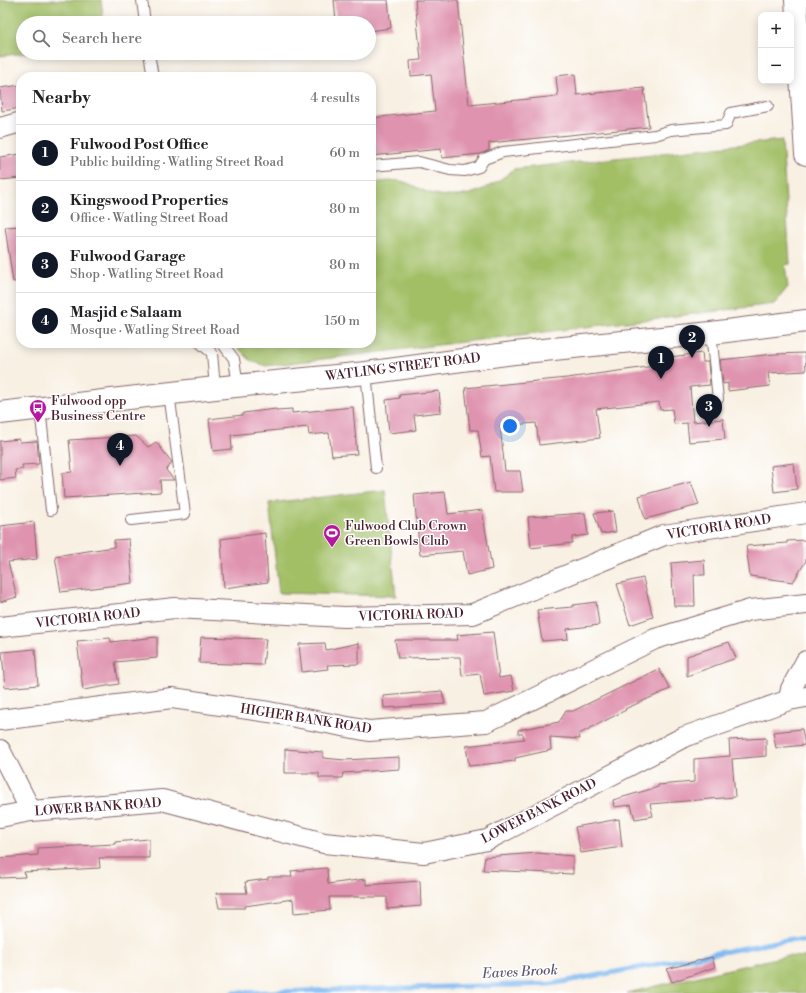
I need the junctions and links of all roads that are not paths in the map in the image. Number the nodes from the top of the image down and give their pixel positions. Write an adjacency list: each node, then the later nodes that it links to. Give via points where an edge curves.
1 (142, 0): 3 (lane)
2 (796, 0): 7 (main road)
3 (144, 16)
4 (150, 60): 5 (lane)
5 (151, 72)
6 (768, 106): 11 (lane, via 731,113 726,125 503,152 484,159 479,167 465,171 419,162)
7 (805, 113): 10 (main road)
8 (16, 123): 9 (street)
9 (0, 128)
10 (806, 154)
11 (376, 166)
12 (806, 321): 13 (main road, WATLING STREET ROAD)
13 (711, 333): 16 (main road, WATLING STREET ROAD, via 514,353); 20 (lane)
14 (206, 348): 18 (lane, via 212,353)
15 (226, 348): 17 (lane, via 234,359)
16 (366, 373): 17 (main road, WATLING STREET ROAD); 23 (lane)
17 (238, 386): 18 (main road, WATLING STREET ROAD)
18 (216, 388): 19 (main road, WATLING STREET ROAD)
19 (169, 393): 21 (main road, WATLING STREET ROAD); 26 (lane, via 185,514)
20 (718, 399)
21 (40, 408): 22 (main road, WATLING STREET ROAD); 24 (lane)
22 (0, 413)
23 (376, 468)
24 (51, 510)
25 (806, 512): 28 (street, VICTORIA ROAD, via 664,535 473,614 344,617 175,608)
26 (131, 520)
27 (806, 604): 31 (street, HIGHER BANK ROAD, via 750,610 655,639 486,722 368,732 269,712 172,698)
28 (0, 627)
29 (806, 661): 30 (street, via 791,689)
30 (797, 698): 33 (street, LOWER BANK ROAD, via 684,737 487,840 424,854 324,843 162,800)
31 (0, 720)
32 (0, 750): 33 (street)
33 (31, 812): 34 (street, LOWER BANK ROAD)
34 (0, 817)

